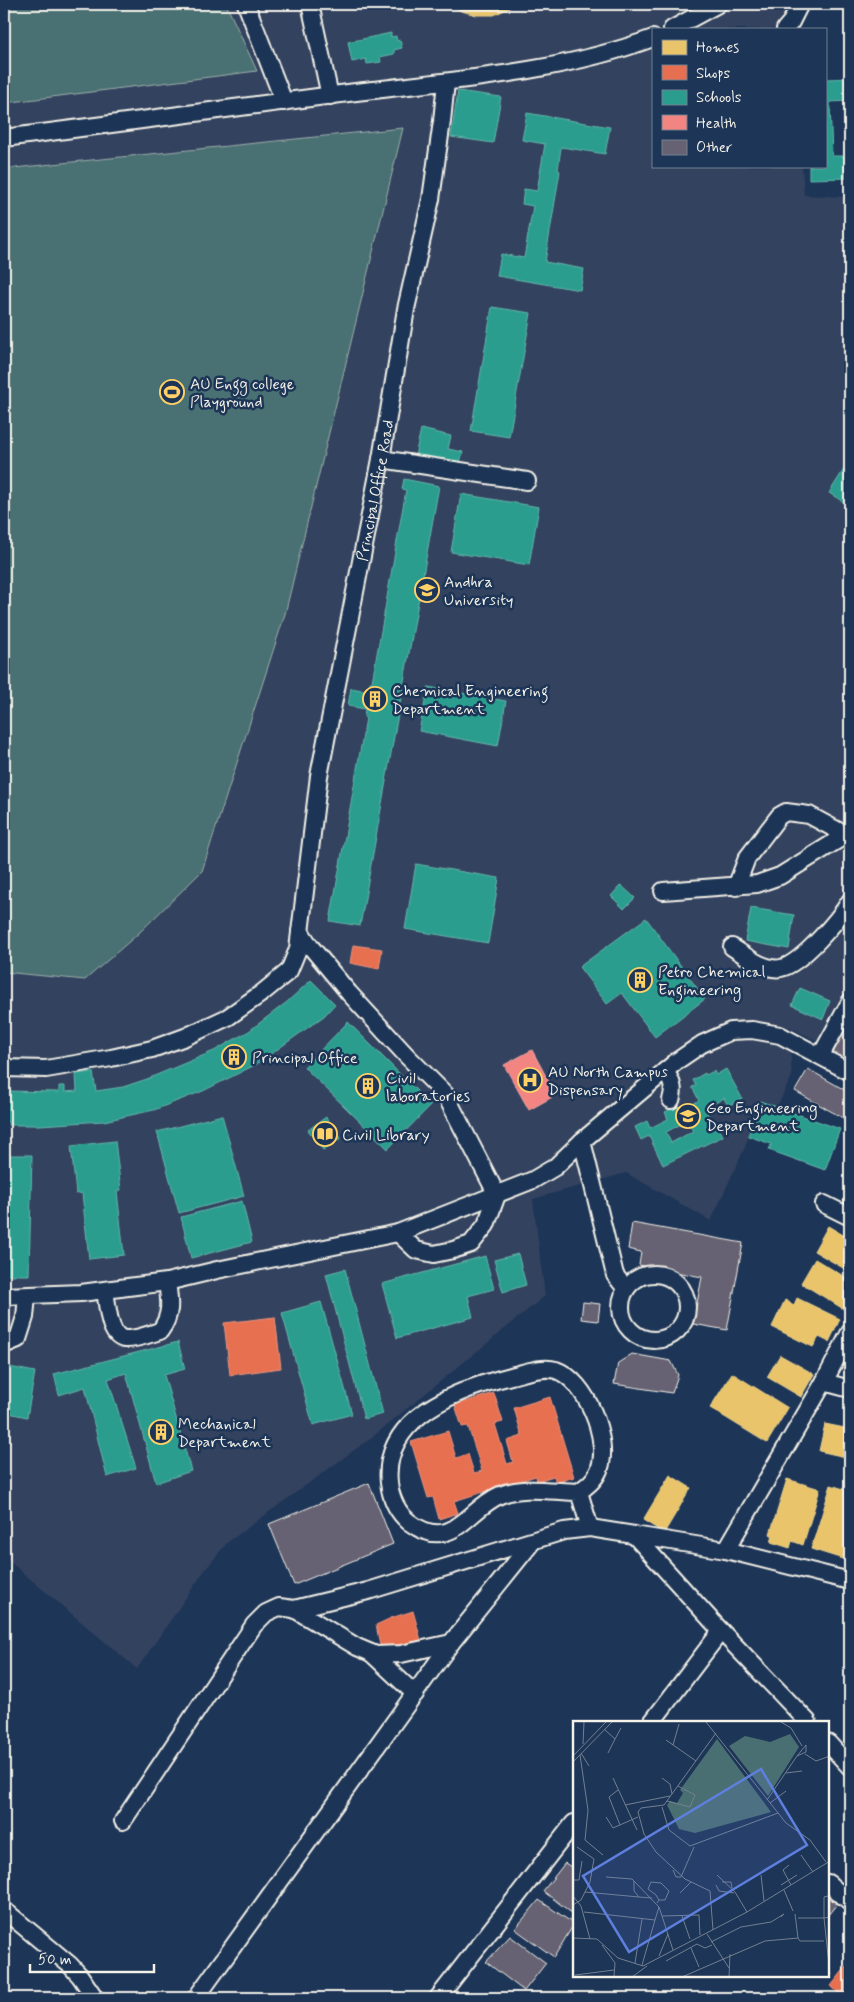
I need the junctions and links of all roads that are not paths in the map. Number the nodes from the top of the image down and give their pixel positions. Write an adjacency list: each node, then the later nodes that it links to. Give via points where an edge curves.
1 (246, 4): 10 (street)
2 (310, 4): 9 (street)
3 (718, 4): 5 (street)
4 (800, 4): 6 (street)
5 (674, 28)
6 (786, 28)
7 (652, 38): 8 (street, via 573,62)
8 (446, 82): 9 (street); 12 (street, Principal Office Road, via 431,198 406,309)
9 (330, 96): 10 (street)
10 (284, 102): 11 (street)
11 (4, 138)
12 (381, 459): 13 (street); 18 (street, Principal Office Road, via 319,776)
13 (527, 481)
14 (848, 835): 15 (street, via 780,876); 15 (street, via 809,815 786,812 779,816 747,858)
15 (736, 887): 16 (street)
16 (663, 891)
17 (850, 901): 19 (street, via 799,959 782,968 755,962)
18 (300, 931): 22 (street, Principal Office Road, via 298,949 289,971 235,1013 211,1025 152,1050 46,1069); 27 (street, via 349,993 445,1094)
19 (732, 947)
20 (850, 1002): 21 (street)
21 (821, 1055): 23 (street, via 780,1035 752,1030 731,1031 702,1044); 24 (street)
22 (4, 1068)
23 (665, 1071): 25 (street, via 674,1092); 26 (street)
24 (850, 1072)
25 (671, 1100)
26 (582, 1141): 27 (street, via 555,1166 533,1180); 32 (street, via 615,1275)
27 (497, 1195): 30 (street); 30 (street, via 486,1225 471,1244 434,1254 416,1250)
28 (824, 1204): 29 (street)
29 (850, 1216)
30 (398, 1233): 31 (street)
31 (167, 1282): 33 (street); 33 (street, via 171,1303 166,1324 160,1331 126,1339 113,1332)
32 (626, 1289): 32 (street, via 634,1281 655,1274 675,1281 682,1290 687,1311 678,1331 669,1337 648,1340 629,1330 621,1310)
33 (105, 1291): 35 (street)
34 (4, 1296): 35 (street)
35 (27, 1296): 37 (street, via 26,1317 18,1339)
36 (850, 1332): 38 (street)
37 (4, 1346)
38 (824, 1382): 39 (street); 44 (street)
39 (850, 1389)
40 (579, 1492): 40 (street, via 597,1475 603,1448 595,1418 579,1388 568,1376 554,1370 539,1370 491,1381 449,1396 423,1413 406,1430 393,1448 388,1470 390,1494 400,1514 418,1528 432,1533 443,1534 462,1525 500,1495 519,1490 559,1488); 41 (street)
41 (590, 1528): 42 (street); 43 (street, via 564,1531)
42 (634, 1535): 44 (street); 47 (street)
43 (533, 1541): 46 (street, via 368,1591); 48 (street)
44 (726, 1550): 45 (street)
45 (850, 1581)
46 (294, 1609): 49 (street); 55 (street, via 279,1607 266,1613 254,1625)
47 (720, 1631): 51 (street); 52 (street)
48 (451, 1643): 49 (street, via 401,1654); 50 (street)
49 (371, 1653): 50 (street)
50 (415, 1694): 61 (street)
51 (653, 1721)
52 (807, 1721)
53 (829, 1744): 54 (street)
54 (850, 1767)
55 (123, 1821)
56 (573, 1824): 62 (street)
57 (829, 1884): 58 (street)
58 (850, 1902)
59 (4, 1910): 60 (street, via 70,1965)
60 (95, 1998)
61 (196, 1998)
62 (438, 1998)

